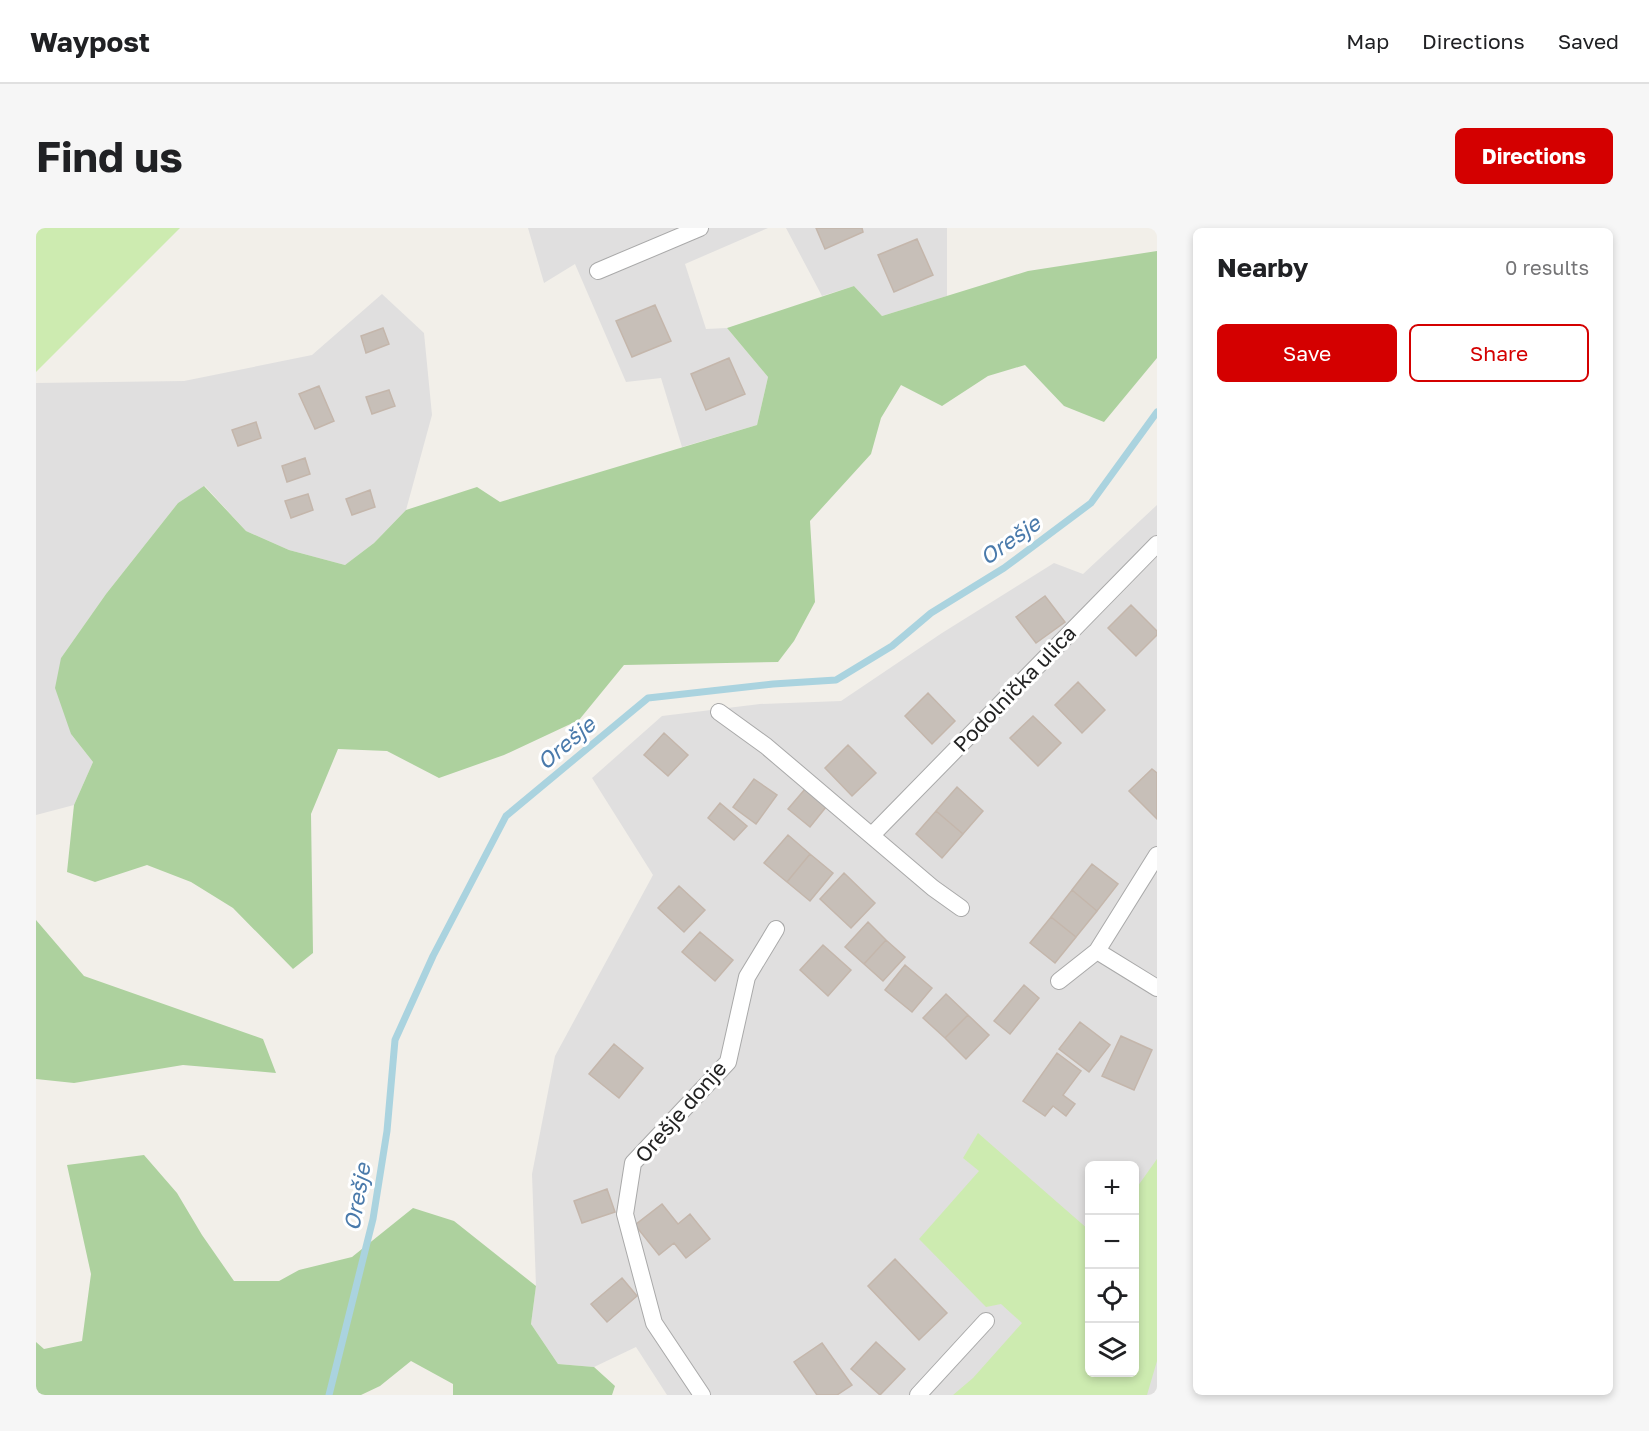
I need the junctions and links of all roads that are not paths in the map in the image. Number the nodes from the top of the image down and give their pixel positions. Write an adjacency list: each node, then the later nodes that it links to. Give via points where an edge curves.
1 (700, 228): 2 (street)
2 (598, 271)
3 (1157, 544): 5 (street, Podolnička ulica)
4 (719, 712): 5 (street)
5 (873, 834): 7 (street)
6 (1157, 855): 9 (street)
7 (961, 908)
8 (776, 929): 13 (street, Orešje donje, via 747,977 728,1062 633,1163 625,1214 654,1323)
9 (1097, 951): 10 (street); 11 (street)
10 (1059, 981)
11 (1157, 988)
12 (986, 1321): 14 (street)
13 (702, 1395)
14 (918, 1395)

